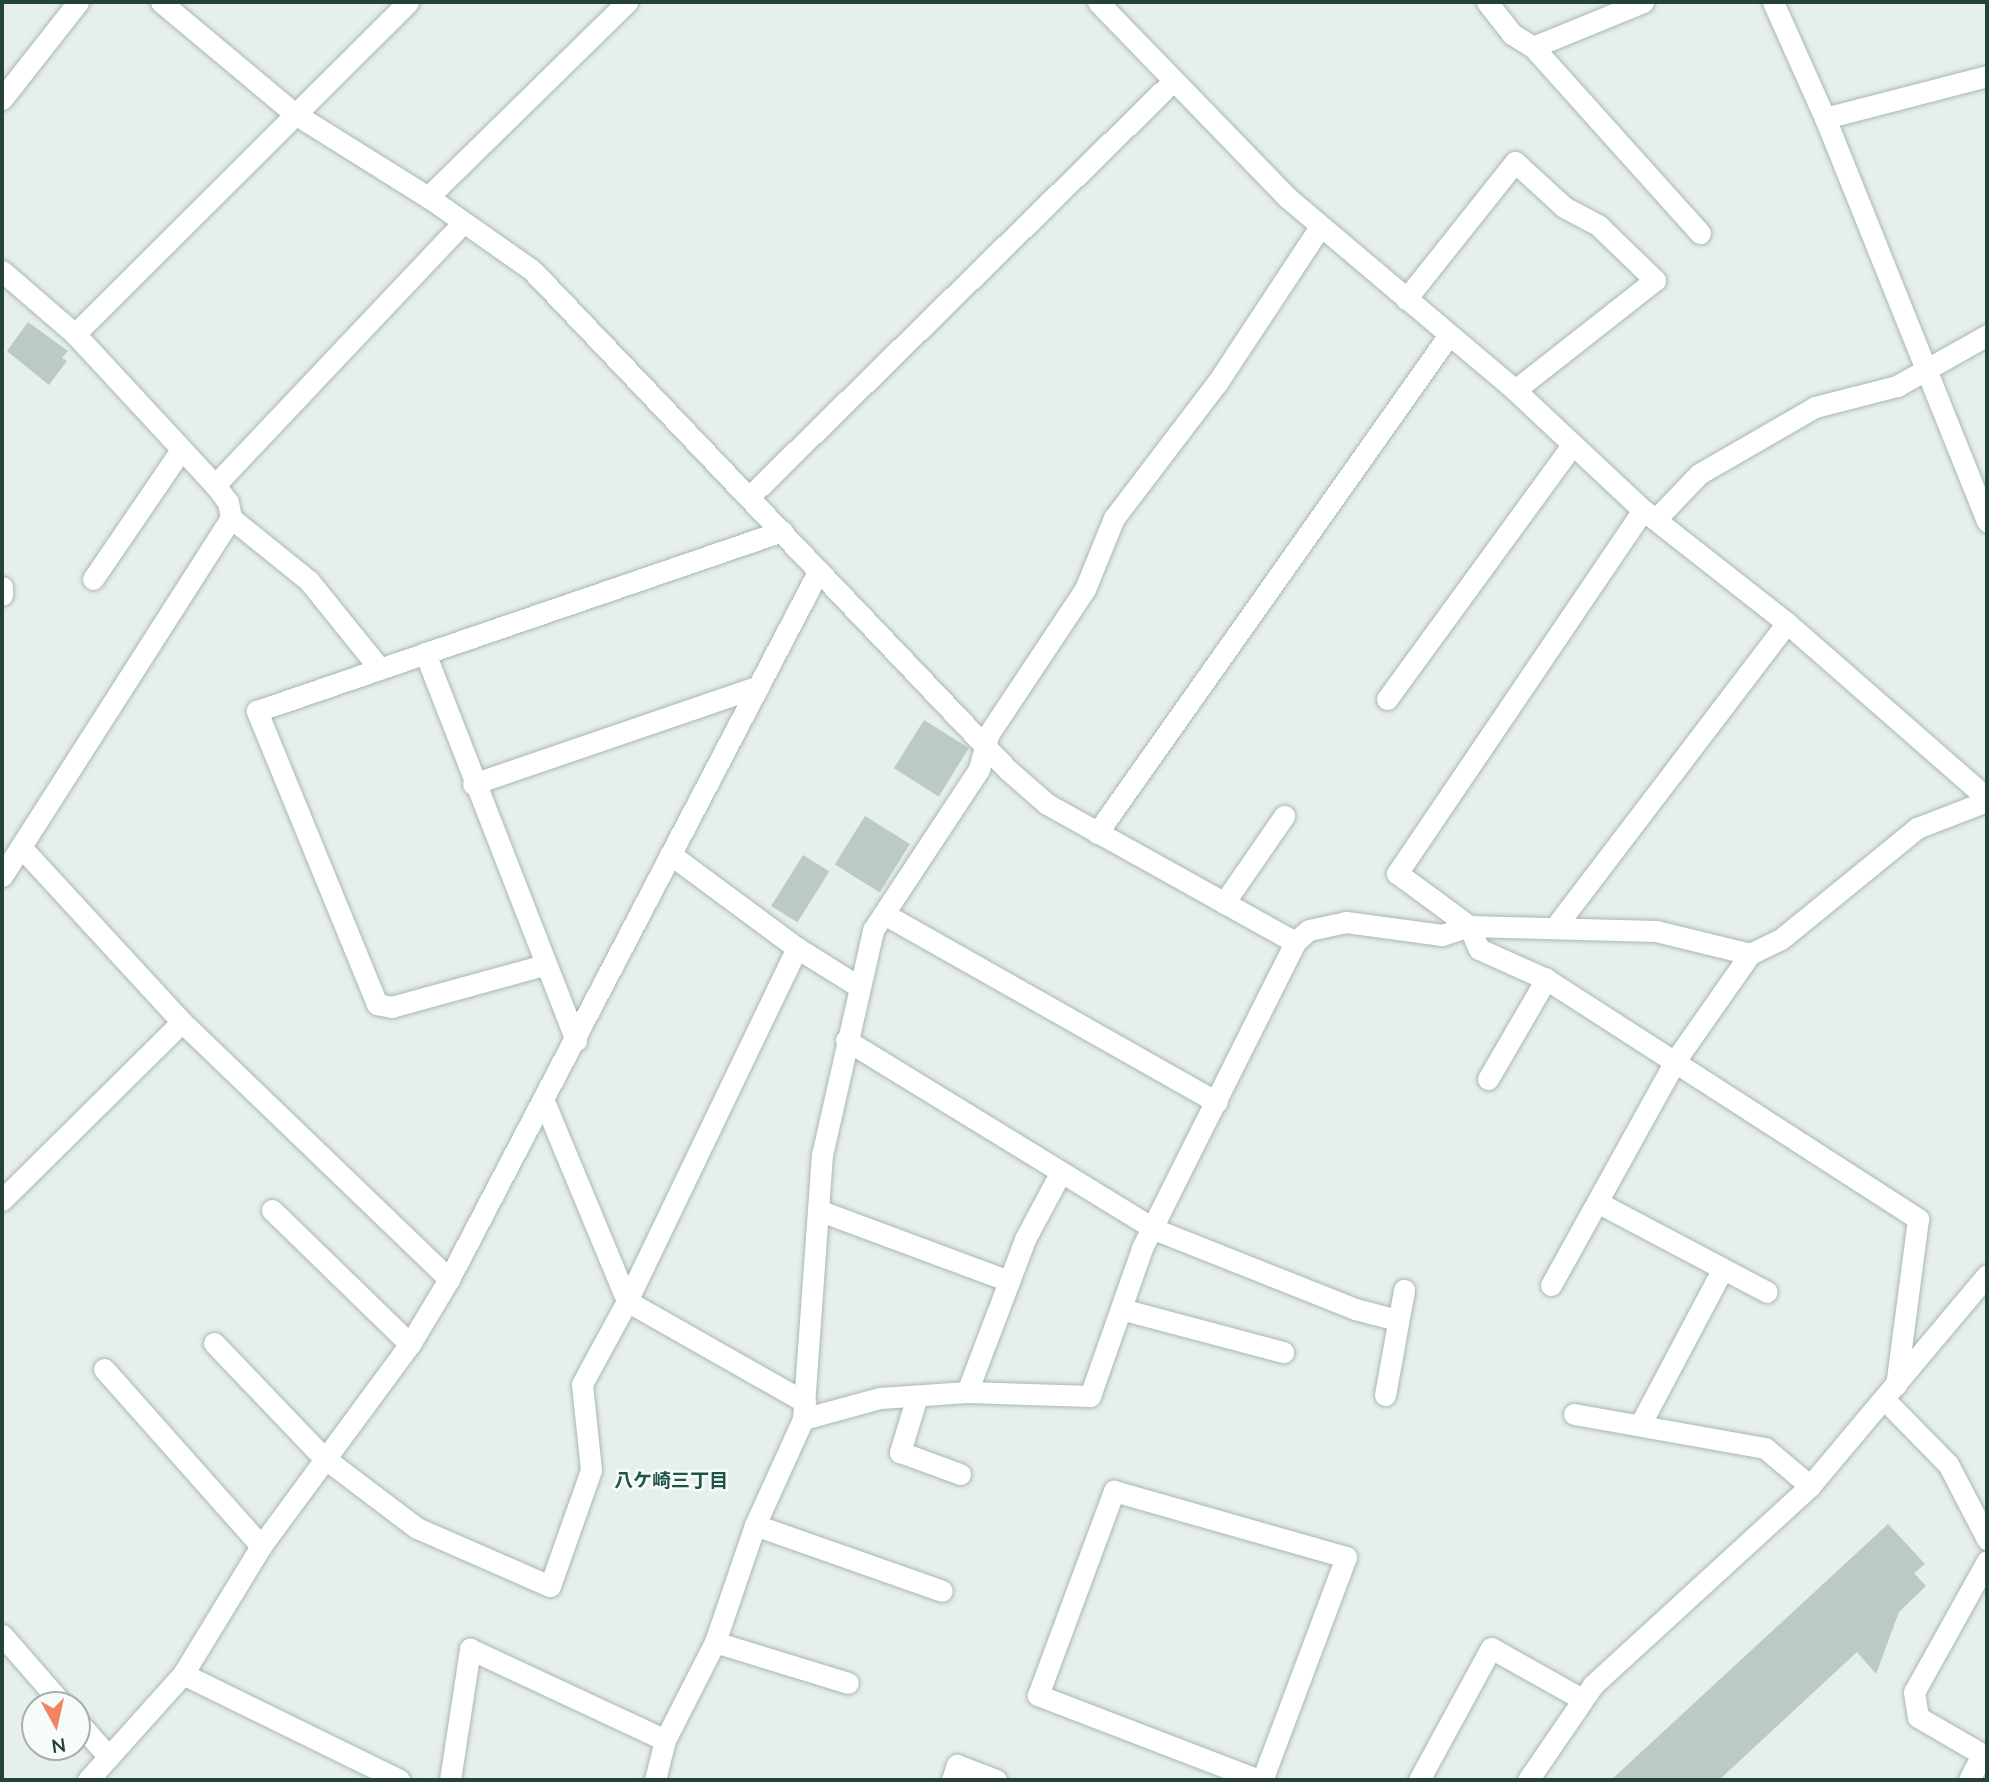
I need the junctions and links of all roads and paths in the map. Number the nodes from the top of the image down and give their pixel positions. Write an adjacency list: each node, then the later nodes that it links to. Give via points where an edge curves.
1 (78, 2): 12 (street)
2 (160, 2): 13 (street)
3 (408, 2): 13 (street)
4 (628, 2): 15 (street)
5 (1098, 2): 11 (street)
6 (1487, 2): 9 (street, via 1512,34)
7 (1643, 2): 9 (street)
8 (1773, 2): 14 (street)
9 (1533, 47): 18 (street)
10 (1987, 76): 14 (street)
11 (1172, 82): 17 (street); 29 (street)
12 (2, 99)
13 (295, 114): 15 (street); 21 (street)
14 (1825, 118): 24 (street)
15 (428, 197): 16 (street)
16 (462, 224): 28 (street); 29 (street, via 532,270)
17 (1320, 227): 20 (street); 43 (street, via 1217,383 1114,518 1085,589 988,735)
18 (1700, 233)
19 (2, 271): 21 (street)
20 (1406, 299): 22 (street); 25 (street, via 1515,162 1564,207 1599,226 1655,280)
21 (75, 334): 27 (street)
22 (1449, 335): 25 (street); 47 (street)
23 (1987, 335): 24 (street)
24 (1924, 370): 30 (street, via 1897,386 1815,407 1699,474); 32 (street)
25 (1515, 390): 26 (street)
26 (1572, 445): 30 (street); 42 (street)
27 (181, 450): 28 (street); 35 (street)
28 (215, 485): 31 (street, via 228,502)
29 (750, 496): 33 (street)
30 (1649, 515): 38 (street); 53 (street, via 1397,873)
31 (231, 518): 40 (street, via 309,581); 48 (street)
32 (1987, 522)
33 (782, 531): 34 (street); 39 (street)
34 (818, 572): 41 (street); 43 (street)
35 (93, 579)
36 (2, 587): 37 (street)
37 (2, 595)
38 (1787, 623): 45 (street); 54 (street)
39 (425, 653): 40 (street); 44 (street)
40 (380, 669): 58 (street, via 257,711 377,1004 392,1007)
41 (759, 686): 44 (street); 49 (street)
42 (1387, 699)
43 (987, 747): 47 (street, via 1047,804); 52 (street, via 979,769)
44 (474, 784): 58 (street)
45 (1987, 799): 57 (street, via 1917,828 1781,939)
46 (1284, 816): 51 (street)
47 (1097, 833): 51 (street)
48 (21, 847): 50 (street); 61 (street)
49 (670, 854): 56 (street); 63 (street)
50 (2, 876)
51 (1224, 903): 55 (street)
52 (886, 915): 60 (street, via 873,930); 67 (street)
53 (1469, 926): 54 (street); 55 (street, via 1442,935 1346,922 1309,930); 59 (street, via 1479,949)
54 (1556, 926): 57 (street, via 1656,931)
55 (1296, 942): 67 (street)
56 (797, 948): 60 (street); 81 (street)
57 (1750, 954): 64 (street)
58 (544, 965): 63 (street)
59 (1546, 979): 64 (street); 65 (street)
60 (858, 986): 62 (street)
61 (182, 1022): 69 (street); 76 (street)
62 (846, 1040): 68 (street); 72 (street, via 822,1155)
63 (576, 1041): 66 (street)
64 (1675, 1061): 70 (street); 89 (street, via 1918,1219)
65 (1488, 1079)
66 (543, 1098): 76 (street); 81 (street)
67 (1217, 1102): 73 (street)
68 (1061, 1172): 73 (street); 77 (street, via 1025,1239)
69 (2, 1200)
70 (1597, 1202): 74 (street); 78 (street)
71 (272, 1210): 85 (street)
72 (818, 1210): 77 (street); 92 (street)
73 (1154, 1229): 82 (street, via 1142,1248); 83 (street, via 1355,1309)
74 (1722, 1270): 80 (street); 94 (street)
75 (1987, 1275): 89 (street)
76 (449, 1279): 85 (street)
77 (1009, 1281): 88 (street)
78 (1551, 1285)
79 (1404, 1290): 83 (street)
80 (1767, 1293)
81 (627, 1301): 92 (street); 95 (street, via 582,1384 591,1470 550,1586 417,1528)
82 (1121, 1309): 86 (street); 88 (street, via 1090,1396)
83 (1397, 1320): 90 (street)
84 (214, 1343): 95 (street)
85 (410, 1343): 95 (street)
86 (1283, 1352)
87 (104, 1369): 100 (street)
88 (967, 1392): 91 (street)
89 (1891, 1393): 97 (street); 99 (street, via 1948,1464)
90 (1385, 1395)
91 (917, 1396): 92 (street); 96 (street, via 900,1452)
92 (804, 1411): 98 (street)
93 (1574, 1414): 94 (street)
94 (1640, 1425): 97 (street, via 1765,1448)
95 (323, 1458): 100 (street)
96 (960, 1474)
97 (1810, 1486): 108 (street)
98 (755, 1525): 102 (street); 104 (street)
99 (1987, 1539)
100 (261, 1546): 105 (street)
101 (1987, 1561): 111 (street, via 1914,1692 1918,1717)
102 (942, 1591)
103 (2, 1635): 107 (street)
104 (715, 1642): 106 (street); 110 (street)
105 (183, 1674): 112 (street); 114 (street)
106 (848, 1683)
107 (51, 1691)
108 (1582, 1699): 120 (street, via 1491,1648); 121 (street)
109 (91, 1737): 112 (street)
110 (665, 1740): 115 (street, via 470,1649); 116 (street)
111 (1985, 1756): 122 (street)
112 (109, 1757): 113 (street)
113 (88, 1780)
114 (399, 1780)
115 (450, 1780)
116 (655, 1780)
117 (953, 1780): 118 (street, via 957,1765)
118 (996, 1780)
119 (1261, 1780): 119 (street, via 1038,1695 1114,1491 1346,1557)
120 (1419, 1780)
121 (1528, 1780)
122 (1969, 1780)

